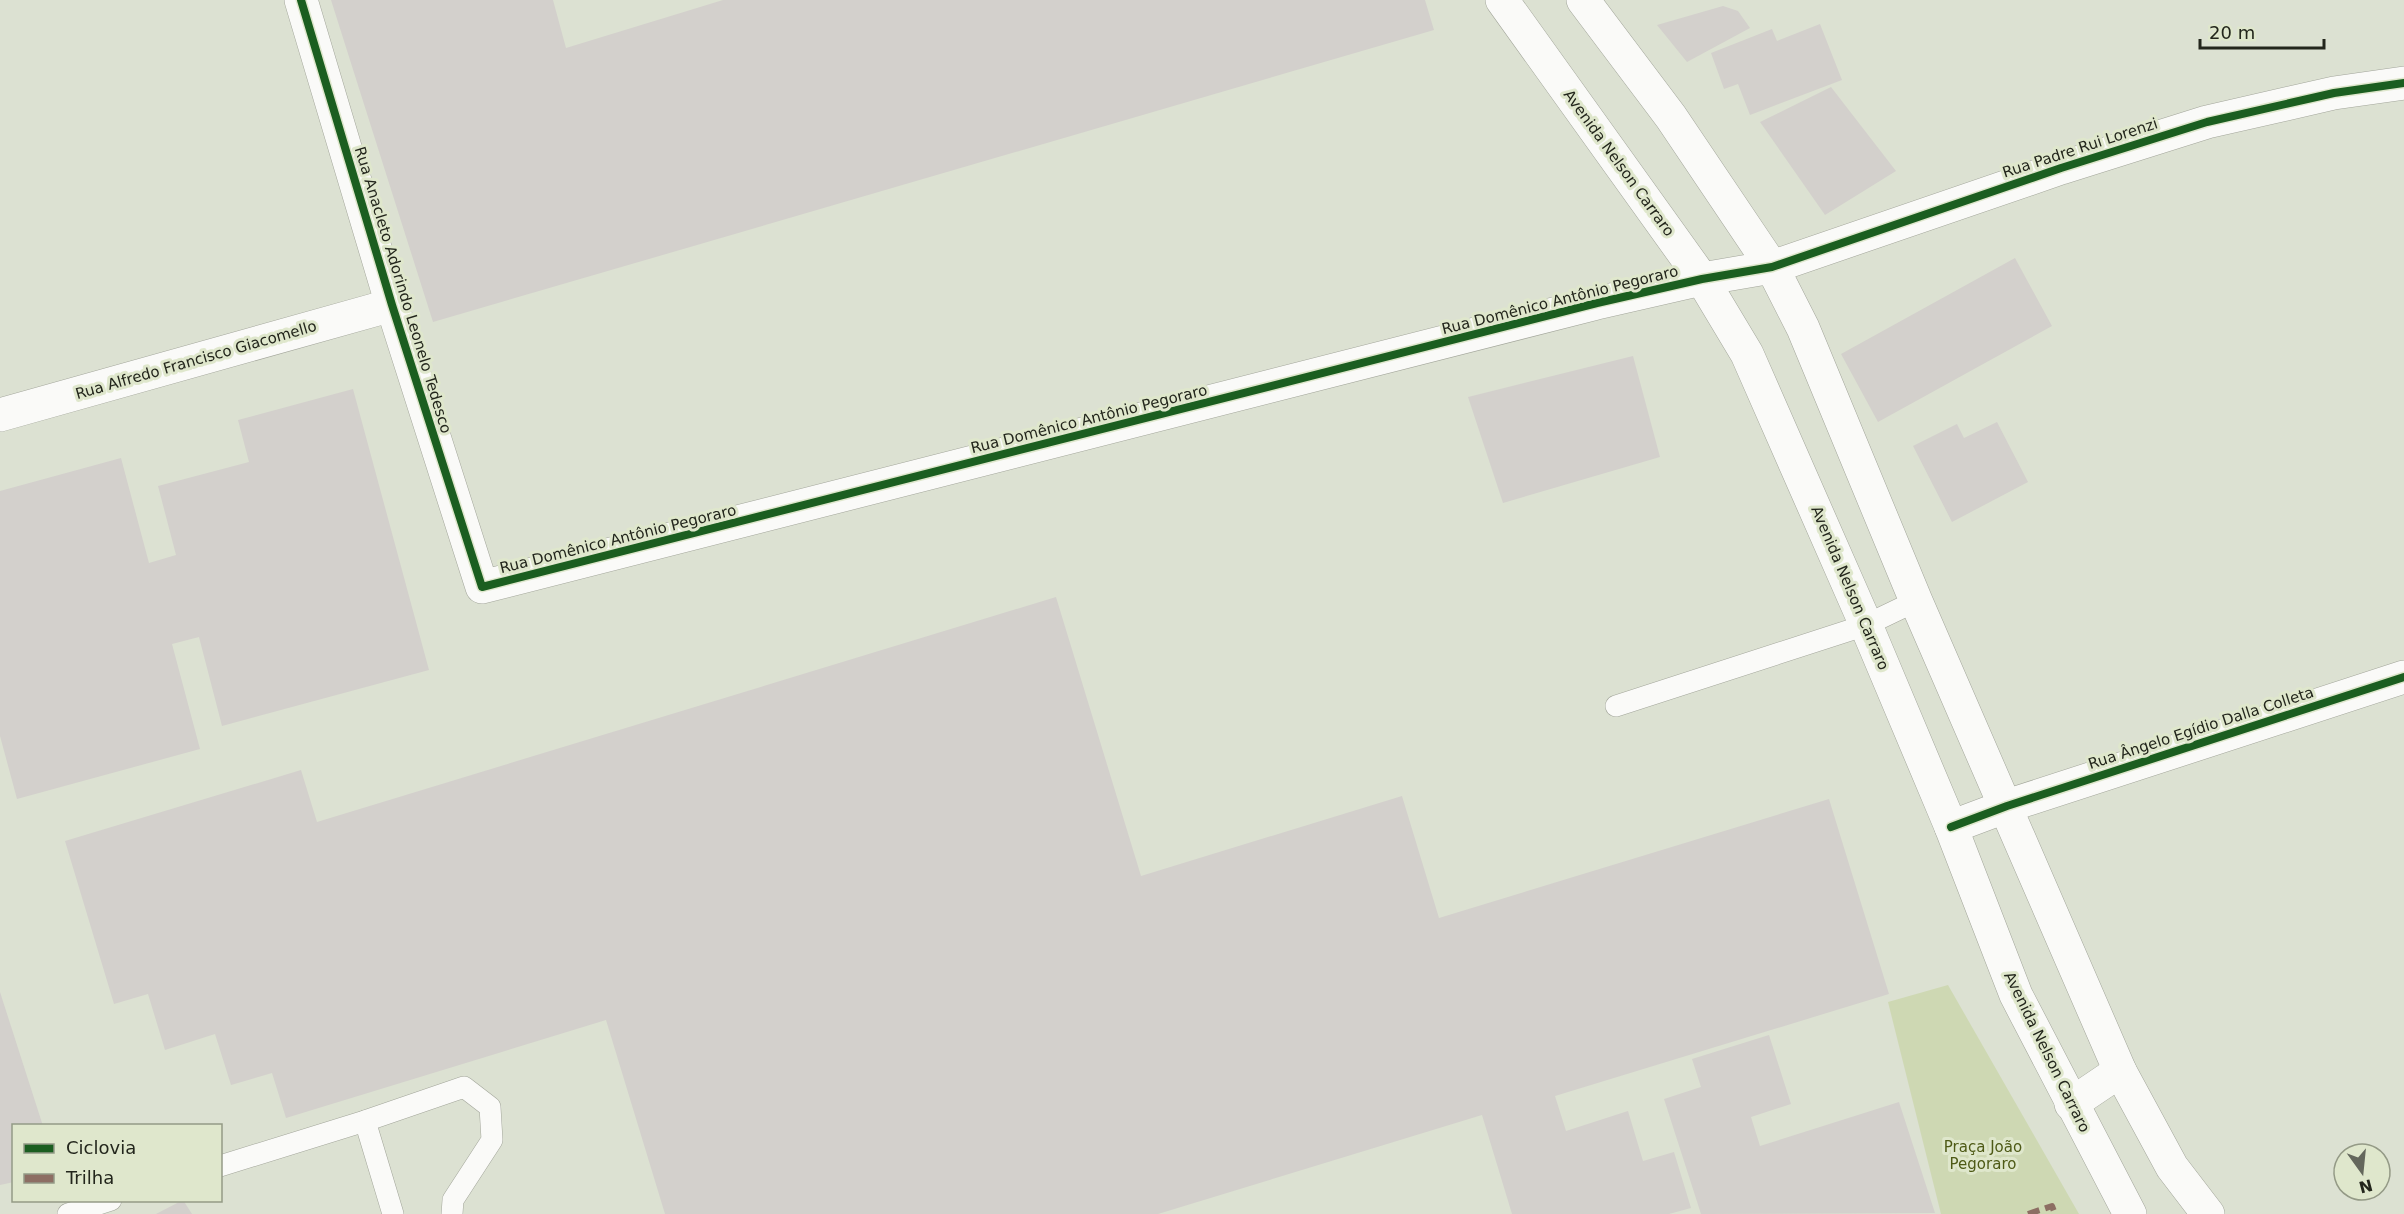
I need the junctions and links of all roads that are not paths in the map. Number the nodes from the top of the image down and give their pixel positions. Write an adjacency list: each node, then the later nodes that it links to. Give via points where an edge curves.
1 (301, 0): 7 (street, Rua Anacleto Adorindo Leonelo Tedesco)
2 (1502, 0): 6 (street, Avenida Nelson Carraro)
3 (1583, 0): 5 (street, via 1671,117)
4 (2404, 82): 5 (street, Rua Padre Rui Lorenzi, via 2334,93 2208,122 2039,175)
5 (1772, 267): 6 (street, Rua Padre Rui Lorenzi); 10 (street, via 1803,328)
6 (1702, 279): 9 (street, Rua Domênico Antônio Pegoraro); 11 (street, Avenida Nelson Carraro, via 1747,354)
7 (392, 305): 8 (street, Rua Alfredo Francisco Giacomello); 9 (street, Rua Anacleto Adorindo Leonelo Tedesco)
8 (0, 416)
9 (483, 587)
10 (1916, 601): 11 (lane); 14 (street)
11 (1866, 625): 13 (lane); 15 (street, Avenida Nelson Carraro)
12 (2404, 676): 14 (street, Rua Ângelo Egídio Dalla Colleta)
13 (1616, 706)
14 (2007, 806): 15 (street, Rua Ângelo Egídio Dalla Colleta); 16 (street)
15 (1951, 827): 17 (street, Avenida Nelson Carraro, via 2016,995)
16 (2120, 1071): 17 (street); 25 (street, via 2172,1167)
17 (2072, 1104): 24 (street, Avenida Nelson Carraro)
18 (365, 1121): 19 (lane); 22 (lane); 23 (lane, via 464,1087 490,1107 492,1140 453,1200)
19 (222, 1165)
20 (105, 1202): 21 (lane)
21 (68, 1214)
22 (393, 1214)
23 (452, 1214)
24 (2130, 1214)
25 (2208, 1214)

